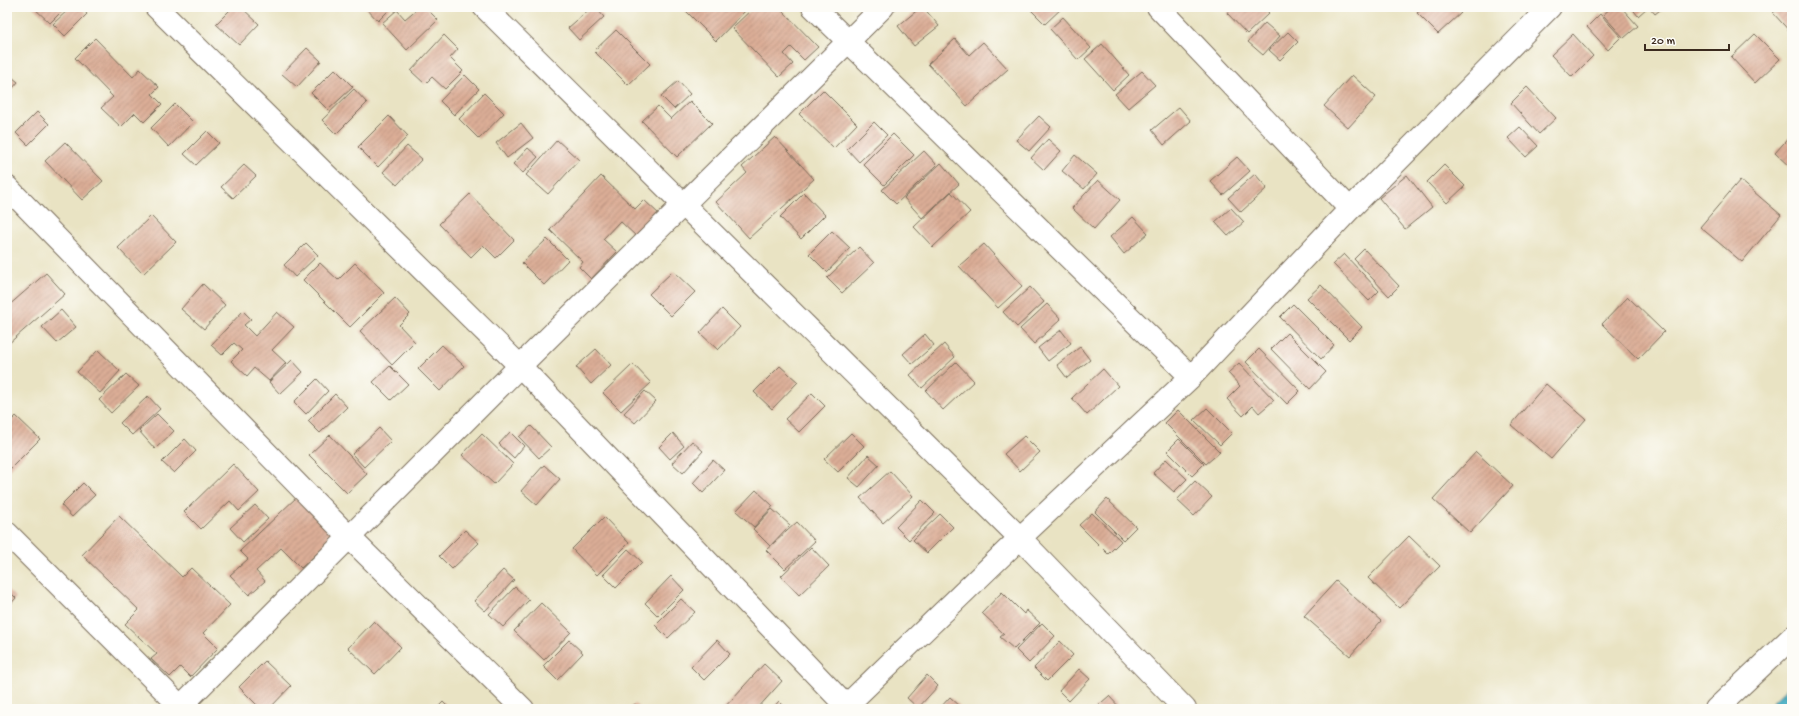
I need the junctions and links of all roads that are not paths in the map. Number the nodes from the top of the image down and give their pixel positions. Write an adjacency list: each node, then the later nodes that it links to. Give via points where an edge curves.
1 (156, 7): 11 (street)
2 (484, 7): 9 (street)
3 (813, 7): 7 (street)
4 (883, 7): 7 (street)
5 (1158, 7): 10 (street)
6 (1538, 11): 10 (street)
7 (848, 42): 9 (street); 12 (street)
8 (7, 187): 14 (street)
9 (684, 204): 11 (street); 15 (street)
10 (1350, 209): 12 (street)
11 (520, 366): 14 (street); 18 (street)
12 (1191, 378): 15 (street)
13 (7, 533): 17 (street)
14 (349, 537): 17 (street); 19 (street)
15 (1020, 538): 18 (street); 20 (street)
16 (1792, 637): 21 (street)
17 (181, 708)
18 (846, 708)
19 (523, 709)
20 (1185, 709)
21 (1716, 709)

